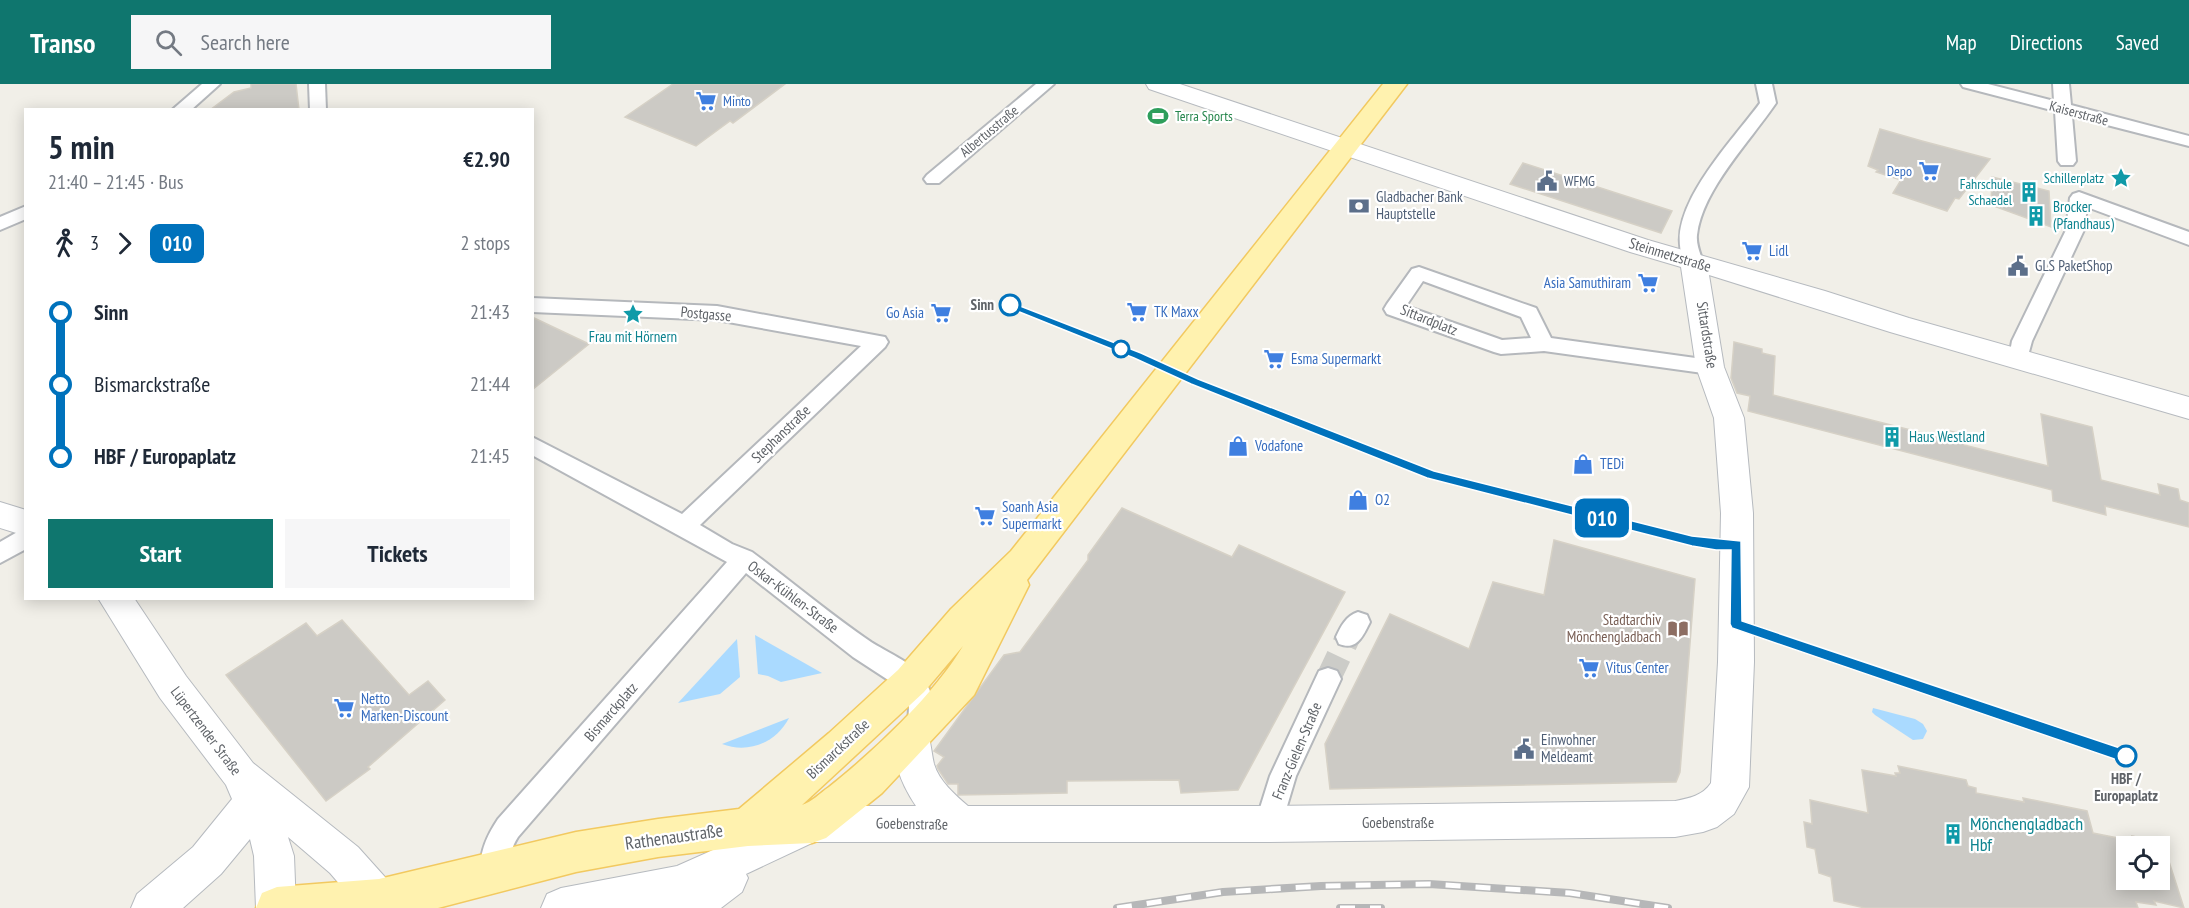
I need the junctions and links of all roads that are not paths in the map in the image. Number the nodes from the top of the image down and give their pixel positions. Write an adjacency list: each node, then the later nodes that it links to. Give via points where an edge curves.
1 (212, 84): 9 (street)
2 (317, 84): 10 (street)
3 (1046, 84): 15 (street, Albertusstraße)
4 (1157, 84): 13 (street, Steinmetzstraße)
5 (1395, 84): 13 (main road, Bismarckstraße)
6 (1764, 84): 19 (street, Sittardstraße, via 1768,103 1695,209 1688,232)
7 (1969, 84): 11 (street, Kaiserstraße)
8 (2061, 84): 11 (street)
9 (182, 108)
10 (318, 108)
11 (2062, 109): 12 (street, Kaiserstraße); 14 (street)
12 (2189, 141)
13 (1345, 148): 19 (street, Steinmetzstraße); 34 (main road, Bismarckstraße)
14 (2067, 161)
15 (933, 179)
16 (24, 213): 17 (street)
17 (0, 224)
18 (2189, 239): 23 (street, via 2079,198 2075,230 2022,342)
19 (1694, 262): 23 (street, Steinmetzstraße); 24 (street, Sittardstraße)
20 (534, 305): 21 (street, Postgasse, via 717,313)
21 (878, 342): 29 (street, Stephanstraße)
22 (1544, 344): 22 (street, Sittardplatz, via 1501,347 1394,309 1419,273 1529,313); 24 (street, Sittardplatz)
23 (2019, 358): 25 (street, Steinmetzstraße)
24 (1710, 367): 31 (street, Sittardstraße, via 1729,418)
25 (2189, 408)
26 (534, 446): 29 (street, Oskar-Kühlen-Straße)
27 (0, 515): 28 (street)
28 (24, 522)
29 (684, 526): 33 (street, Oskar-Kühlen-Straße)
30 (24, 537): 32 (street)
31 (1737, 544): 41 (street, Goebenstraße, via 1730,787 1721,801 1703,814 1675,819 1596,821)
32 (0, 554)
33 (744, 559): 37 (street, Oskar-Kühlen-Straße); 44 (street, Bismarckplatz, via 508,828 500,840)
34 (1023, 561): 37 (main road, Bismarckstraße); 38 (main road, Bismarckstraße, via 976,658 961,682)
35 (116, 600): 39 (street, Lüpertzender Straße)
36 (1328, 679): 41 (street, Franz-Gielen-Straße, via 1283,776)
37 (910, 681): 38 (street, via 922,708); 43 (main road, Bismarckstraße, via 843,746)
38 (916, 733): 40 (main road, Bismarckstraße, via 868,780); 42 (street, via 914,764 923,786 937,805)
39 (246, 788): 45 (street, via 344,860); 47 (street, via 227,841); 48 (street, Lüpertzender Straße, via 271,843)
40 (812, 824): 42 (street, Goebenstraße); 43 (main road, Rathenaustraße); 46 (street, via 708,891)
41 (1269, 824): 42 (street, Goebenstraße)
42 (963, 825)
43 (748, 827): 44 (main road, Rathenaustraße, via 609,846); 46 (street)
44 (494, 872): 45 (main road, Rathenaustraße)
45 (379, 900): 48 (main road, Rathenaustraße)
46 (674, 900): 49 (street)
47 (151, 908)
48 (276, 908)
49 (561, 908)

